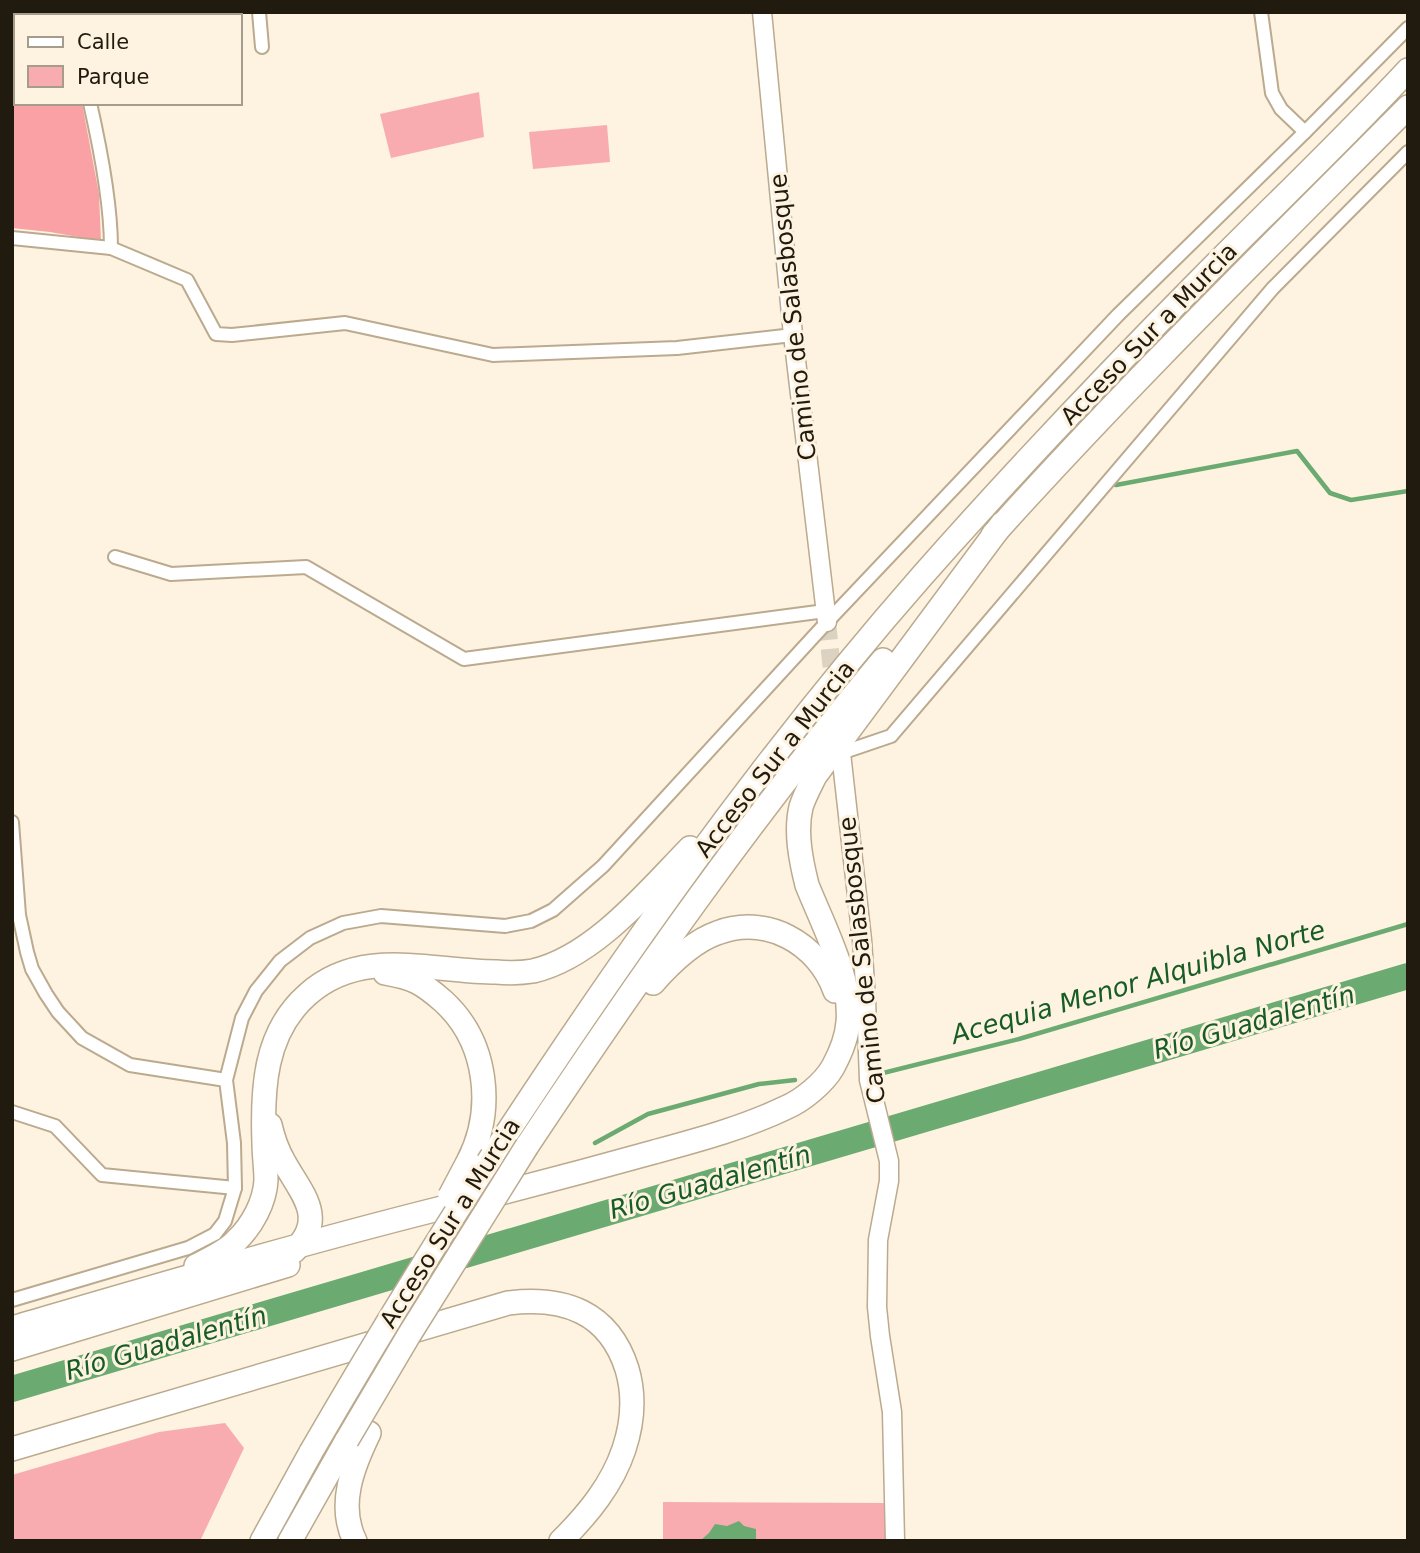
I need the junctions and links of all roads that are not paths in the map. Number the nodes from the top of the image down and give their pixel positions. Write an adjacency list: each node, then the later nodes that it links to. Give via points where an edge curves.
1 (259, 12): 5 (street)
2 (762, 12): 13 (street, Camino de Salasbosque)
3 (1261, 12): 9 (street, via 1272,93)
4 (1408, 28): 9 (street)
5 (262, 47)
6 (1408, 71): 18 (highway, Acceso Sur a Murcia, via 1145,336 991,500 891,612)
7 (90, 105): 12 (street)
8 (1408, 107): 14 (highway, Acceso Sur a Murcia, via 1162,354)
9 (1305, 132): 16 (street, via 1118,315)
10 (1408, 152): 17 (street, via 1273,288 891,736)
11 (12, 238): 12 (street)
12 (111, 248): 13 (street, via 187,280 215,334 345,323 493,355 677,348)
13 (793, 335): 16 (street, Camino de Salasbosque)
14 (1002, 524): 21 (highway, via 815,776 801,808 799,838 806,878 842,973 848,1005 845,1038); 23 (highway, Acceso Sur a Murcia, via 814,746 717,872)
15 (115, 557): 16 (street, via 171,574 306,567 464,659)
16 (826, 617): 22 (street, via 603,866 553,910 505,926 381,916 343,923 310,938 280,961 256,991 242,1018)
17 (841, 753): 40 (street, Camino de Salasbosque, via 862,940 867,1069 889,1161 878,1240 877,1307 892,1412)
18 (743, 794): 20 (highway, via 607,930 559,961 513,973 395,964); 32 (highway, Acceso Sur a Murcia, bridge, via 572,1034)
19 (12, 822): 22 (street, via 19,915 27,952 58,1013 82,1038 130,1066)
20 (337, 976): 24 (highway, via 300,1001 282,1029 266,1071); 32 (highway, bridge, via 386,973 429,989 461,1022 483,1074 484,1112 474,1150)
21 (832, 1069): 23 (highway, via 840,1018 830,977 797,942 775,932 743,928 716,933 666,968); 26 (highway, via 806,1096 761,1119)
22 (226, 1080): 27 (street)
23 (568, 1084): 28 (highway, Acceso Sur a Murcia, bridge)
24 (264, 1094): 29 (highway, via 275,1143 309,1204 307,1234); 31 (highway, via 266,1181 260,1207 245,1231 235,1243)
25 (12, 1112): 27 (street, via 55,1126 102,1175)
26 (575, 1174): 29 (highway); 31 (highway, via 421,1224)
27 (235, 1188): 30 (street, via 225,1221 215,1234 188,1248)
28 (470, 1236): 37 (highway, Acceso Sur a Murcia, bridge); 38 (highway, bridge, via 357,1458 348,1490 348,1520)
29 (300, 1245): 31 (highway, via 283,1259)
30 (12, 1300)
31 (128, 1304): 33 (highway); 34 (highway)
32 (389, 1319): 36 (highway, Acceso Sur a Murcia, bridge)
33 (12, 1328)
34 (12, 1349)
35 (12, 1449): 39 (highway, via 508,1303 546,1301 590,1315 603,1326 619,1348 633,1396 630,1430 617,1467 593,1505)
36 (262, 1541)
37 (290, 1541)
38 (355, 1541)
39 (561, 1541)
40 (895, 1541)

